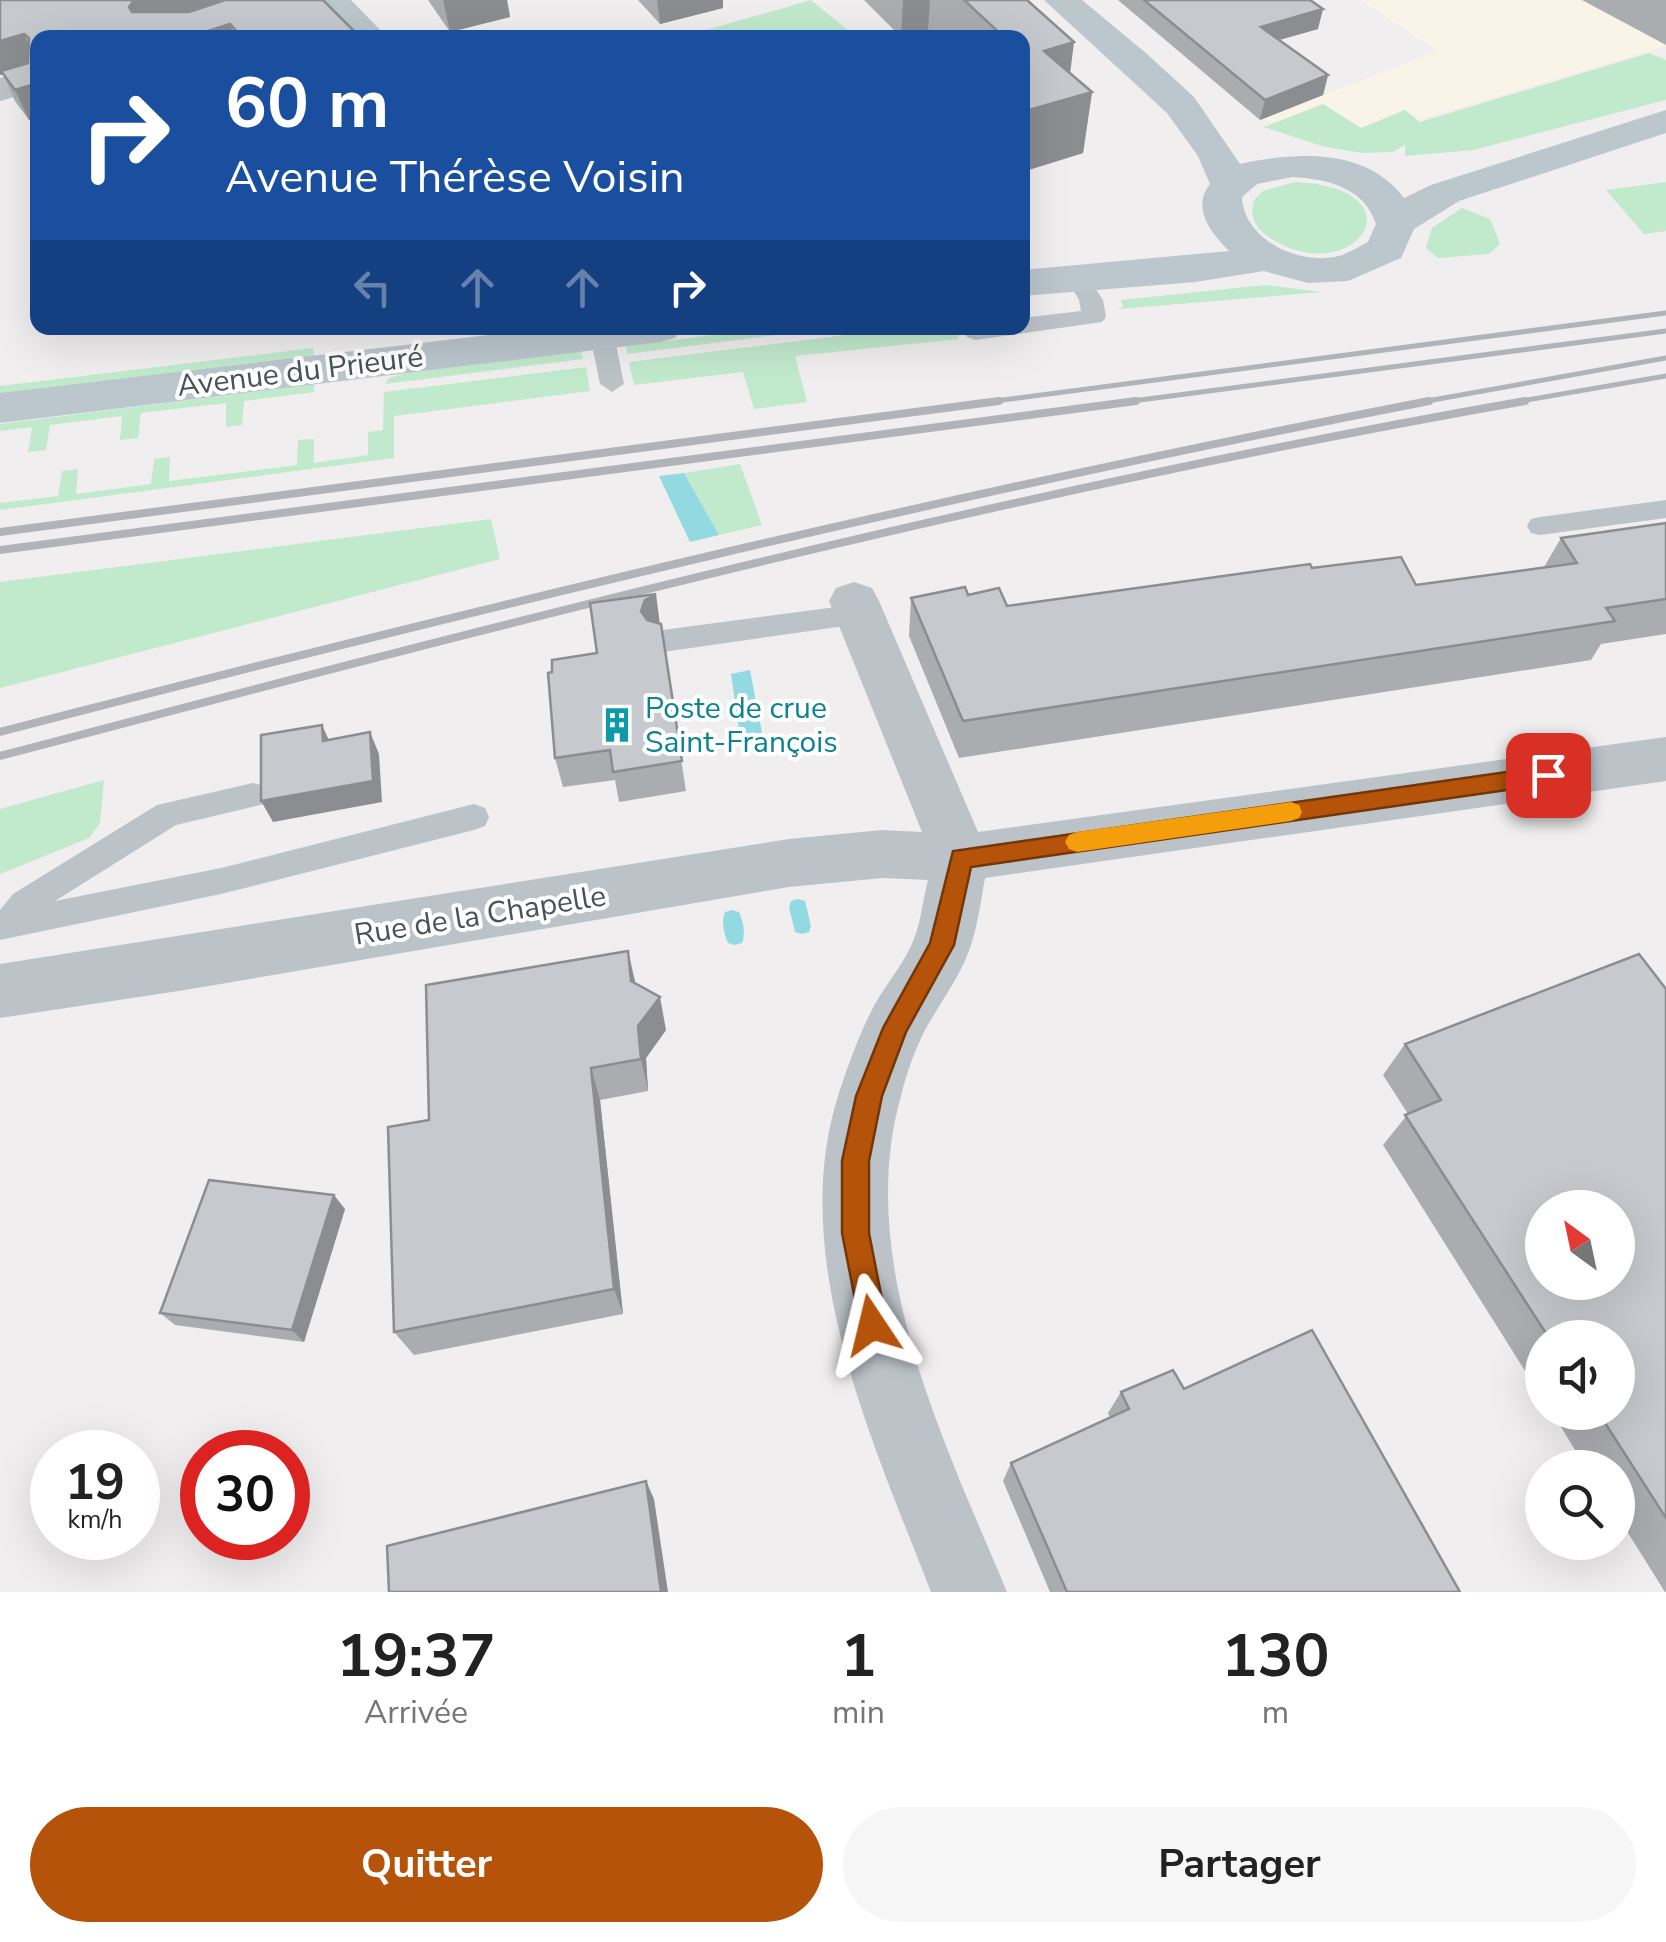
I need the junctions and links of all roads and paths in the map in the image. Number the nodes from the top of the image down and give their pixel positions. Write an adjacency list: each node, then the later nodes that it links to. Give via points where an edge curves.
1 (331, 0): 3 (main road)
2 (1061, 0): 6 (main road)
3 (362, 30)
4 (30, 81): 5 (street)
5 (0, 90)
6 (1191, 114): 9 (main road); 10 (main road)
7 (1666, 121): 8 (main road)
8 (1597, 141): 9 (main road, via 1475,165 1382,173); 11 (main road, via 1445,193)
9 (1318, 168): 10 (main road, via 1266,168); 11 (main road, via 1377,192)
10 (1225, 195): 12 (main road, via 1222,219 1231,234); 13 (main road, via 1146,250)
11 (1396, 224): 12 (main road, via 1386,248 1356,265 1312,268)
12 (1266, 258): 13 (main road)
13 (1076, 277): 14 (main road); 15 (lane, via 1096,322)
14 (1030, 282)
15 (1030, 328)
16 (594, 335): 19 (main road, Avenue du Prieuré)
17 (602, 335): 18 (lane)
18 (612, 384)
19 (0, 408)
20 (1666, 510): 21 (lane)
21 (1540, 526)
22 (856, 608): 23 (lane); 27 (street)
23 (663, 641)
24 (1666, 759): 27 (street, Rue de la Chapelle)
25 (253, 795): 28 (lane, via 168,814 24,904)
26 (474, 817): 28 (lane)
27 (962, 858): 29 (street, Rue de la Chapelle, via 882,854 789,863); 30 (street, via 942,945 895,1028 869,1096 856,1161 856,1233 872,1325 911,1449)
28 (4, 926)
29 (0, 991)
30 (969, 1592)

